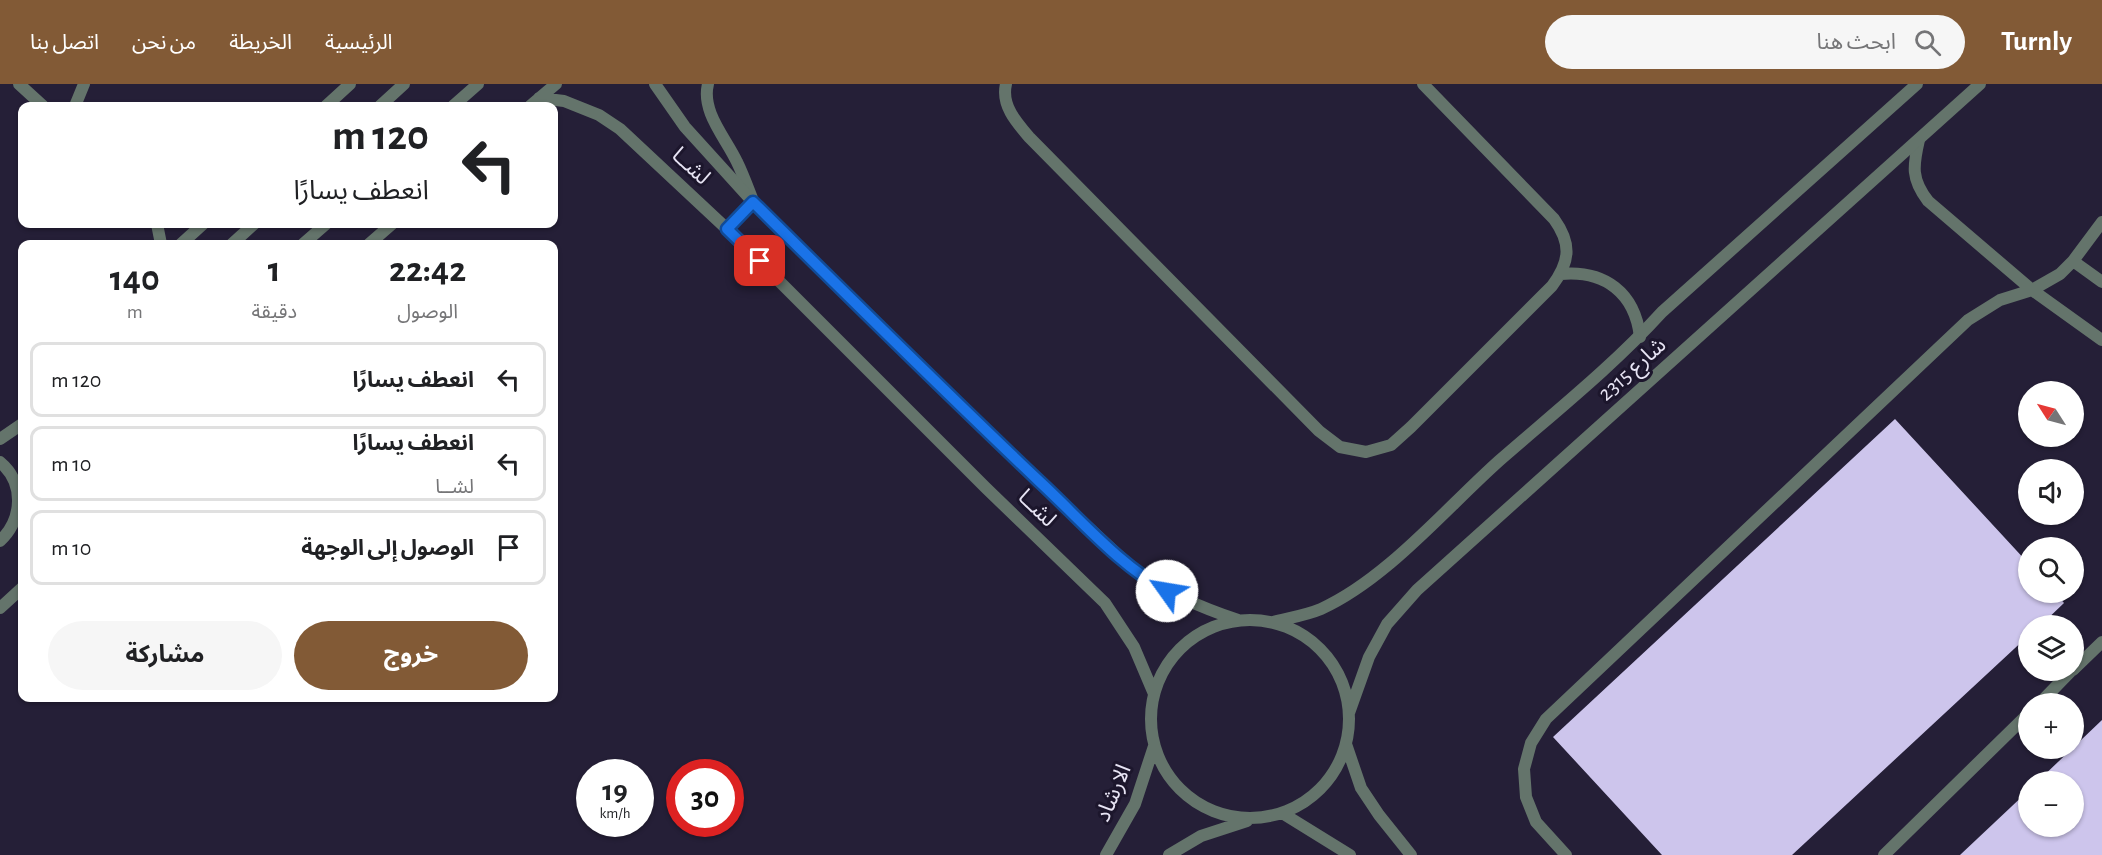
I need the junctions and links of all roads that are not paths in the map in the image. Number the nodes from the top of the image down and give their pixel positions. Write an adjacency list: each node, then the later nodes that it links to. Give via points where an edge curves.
1 (19, 84): 13 (street)
2 (84, 84): 14 (street)
3 (350, 84): 15 (street)
4 (404, 84): 16 (street)
5 (478, 84): 17 (street)
6 (555, 84): 18 (street)
7 (656, 84): 20 (street, لشــا, via 685,127)
8 (708, 84): 20 (street, via 711,116 738,164)
9 (1006, 84): 32 (street, via 1004,91 1011,117 1029,137 1318,431 1340,447 1366,452 1392,445)
10 (1423, 84): 32 (street, via 1554,219 1567,245)
11 (1917, 84): 35 (street, شارع 2315, via 1662,312)
12 (1980, 84): 19 (street, شارع 2315)
13 (39, 102)
14 (77, 102)
15 (330, 102)
16 (384, 102)
17 (458, 102)
18 (535, 102): 26 (street, لشــا, via 564,101 599,114)
19 (1919, 140): 34 (street, via 1913,165 1918,188 1928,201); 52 (street, شارع 2315, via 1416,590 1387,624 1369,657)
20 (753, 202): 26 (street); 45 (street, لشــا, via 995,440 1133,569 1181,599)
21 (2102, 222): 31 (street)
22 (199, 228): 27 (street)
23 (250, 228): 28 (street)
24 (321, 228): 29 (street)
25 (387, 228): 30 (street)
26 (727, 229): 51 (street, لشــا, via 1105,603 1134,647)
27 (185, 240)
28 (237, 240)
29 (308, 240)
30 (374, 240)
31 (2073, 261): 33 (street); 34 (street, via 2060,274)
32 (1562, 274): 35 (street, via 1590,274 1615,287 1633,309)
33 (2102, 282)
34 (2032, 290): 36 (street); 62 (street, via 2000,300 1968,320 1546,720 1531,743 1526,760 1526,797 1536,822)
35 (1640, 337): 46 (street, شارع 2315, via 1387,565 1350,593 1320,609)
36 (2102, 340)
37 (18, 427): 38 (street)
38 (0, 439)
39 (0, 462): 40 (street, via 14,479)
40 (18, 493)
41 (18, 512): 42 (street)
42 (0, 541)
43 (18, 592): 44 (street)
44 (0, 608)
45 (1238, 620): 46 (street); 51 (street, via 1206,630 1178,650 1159,678)
46 (1273, 622): 52 (street, via 1298,632 1332,662 1347,695)
47 (2102, 642): 48 (street)
48 (2084, 659)
49 (2062, 681): 50 (street)
50 (2050, 693)
51 (1154, 694): 55 (street)
52 (1349, 713): 54 (street)
53 (2018, 724): 63 (street)
54 (1346, 744): 56 (street, via 1323,787); 61 (street, via 1361,788)
55 (1154, 746): 57 (street, via 1166,773 1196,804 1223,816); 58 (street, الارشاد, via 1135,804)
56 (1282, 813): 57 (street); 60 (street)
57 (1253, 819): 59 (street, via 1201,836)
58 (1106, 855)
59 (1169, 855)
60 (1350, 855)
61 (1412, 855)
62 (1566, 855)
63 (1884, 855)

